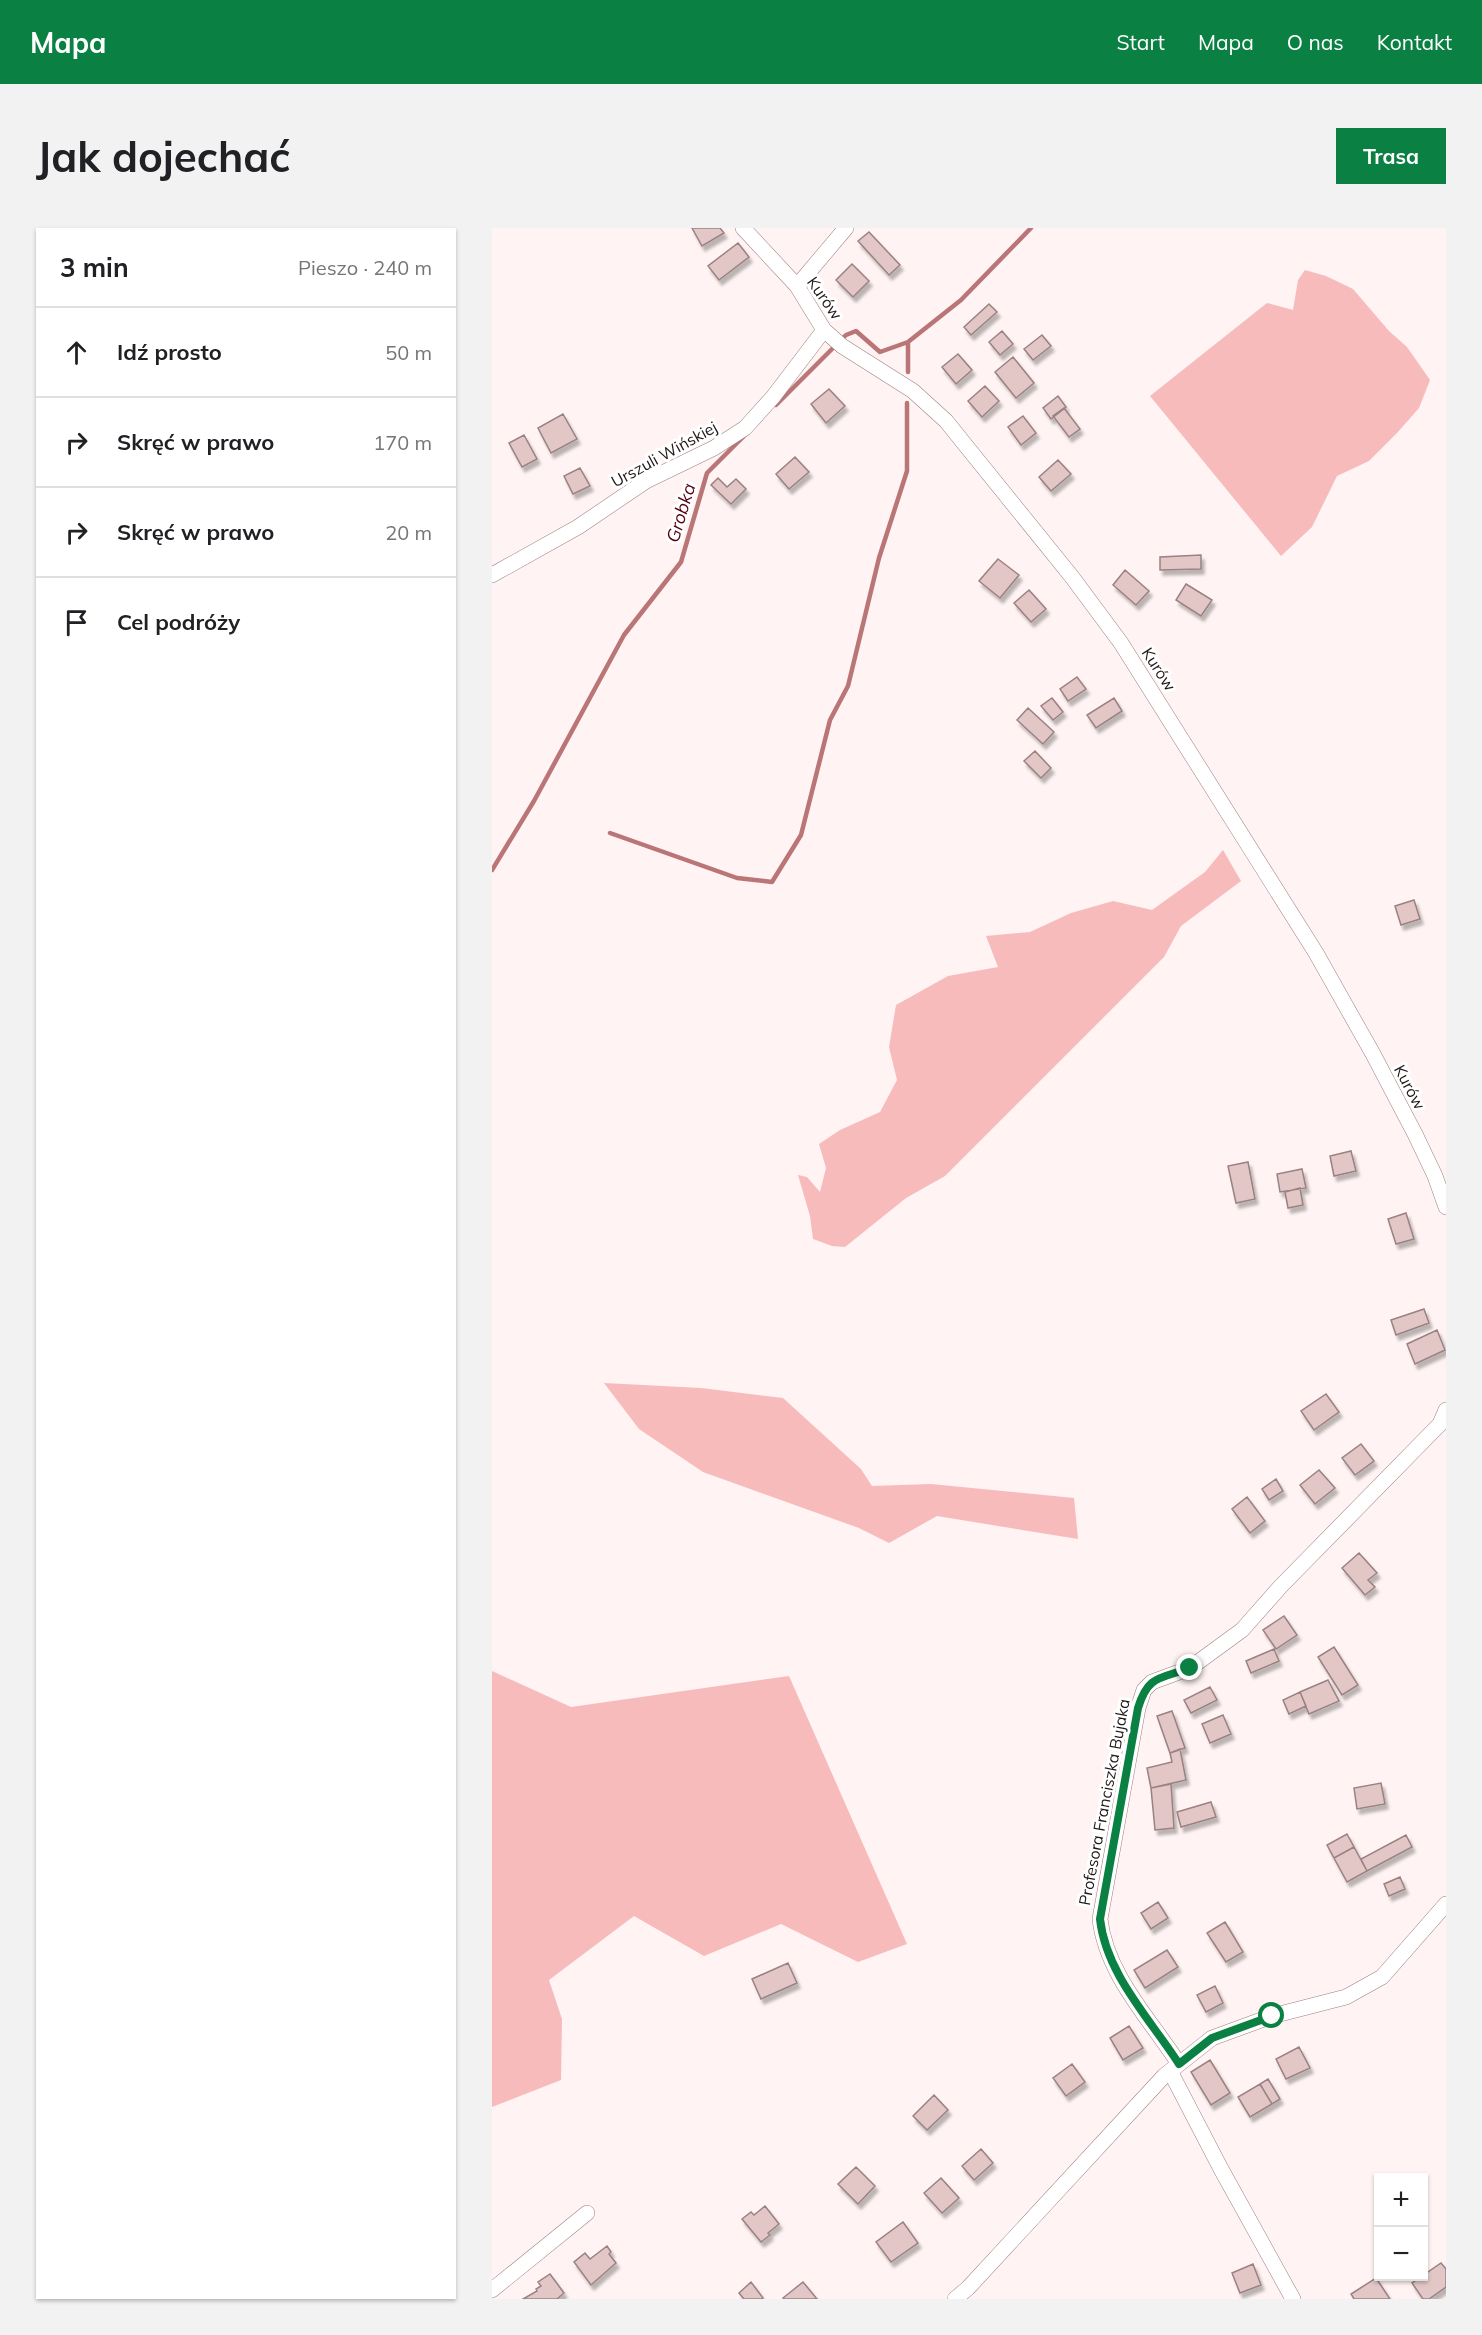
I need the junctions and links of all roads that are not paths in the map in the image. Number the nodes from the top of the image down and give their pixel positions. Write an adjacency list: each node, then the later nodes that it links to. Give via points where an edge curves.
1 (743, 228): 3 (street, Kurów)
2 (846, 228): 3 (street)
3 (796, 286): 4 (street, Kurów)
4 (832, 337): 5 (street, Urszuli Wińskiej, via 812,348 745,428 714,448 646,481 578,527); 6 (street, Kurów, via 914,391 946,422 1121,643 1316,953 1415,1134)
5 (492, 575)
6 (1446, 1207)
7 (1446, 1410): 9 (street, Profesora Franciszka Bujaka, via 1440,1424 1242,1630 1190,1668 1152,1682 1144,1690 1100,1919 1102,1938 1122,1981)
8 (1446, 1904): 9 (street, via 1382,1977 1346,1997 1272,2016 1212,2038)
9 (1175, 2067): 12 (street); 13 (street, Profesora Franciszka Bujaka, via 1221,2169)
10 (587, 2213): 11 (street)
11 (492, 2290)
12 (955, 2299)
13 (1293, 2299)

